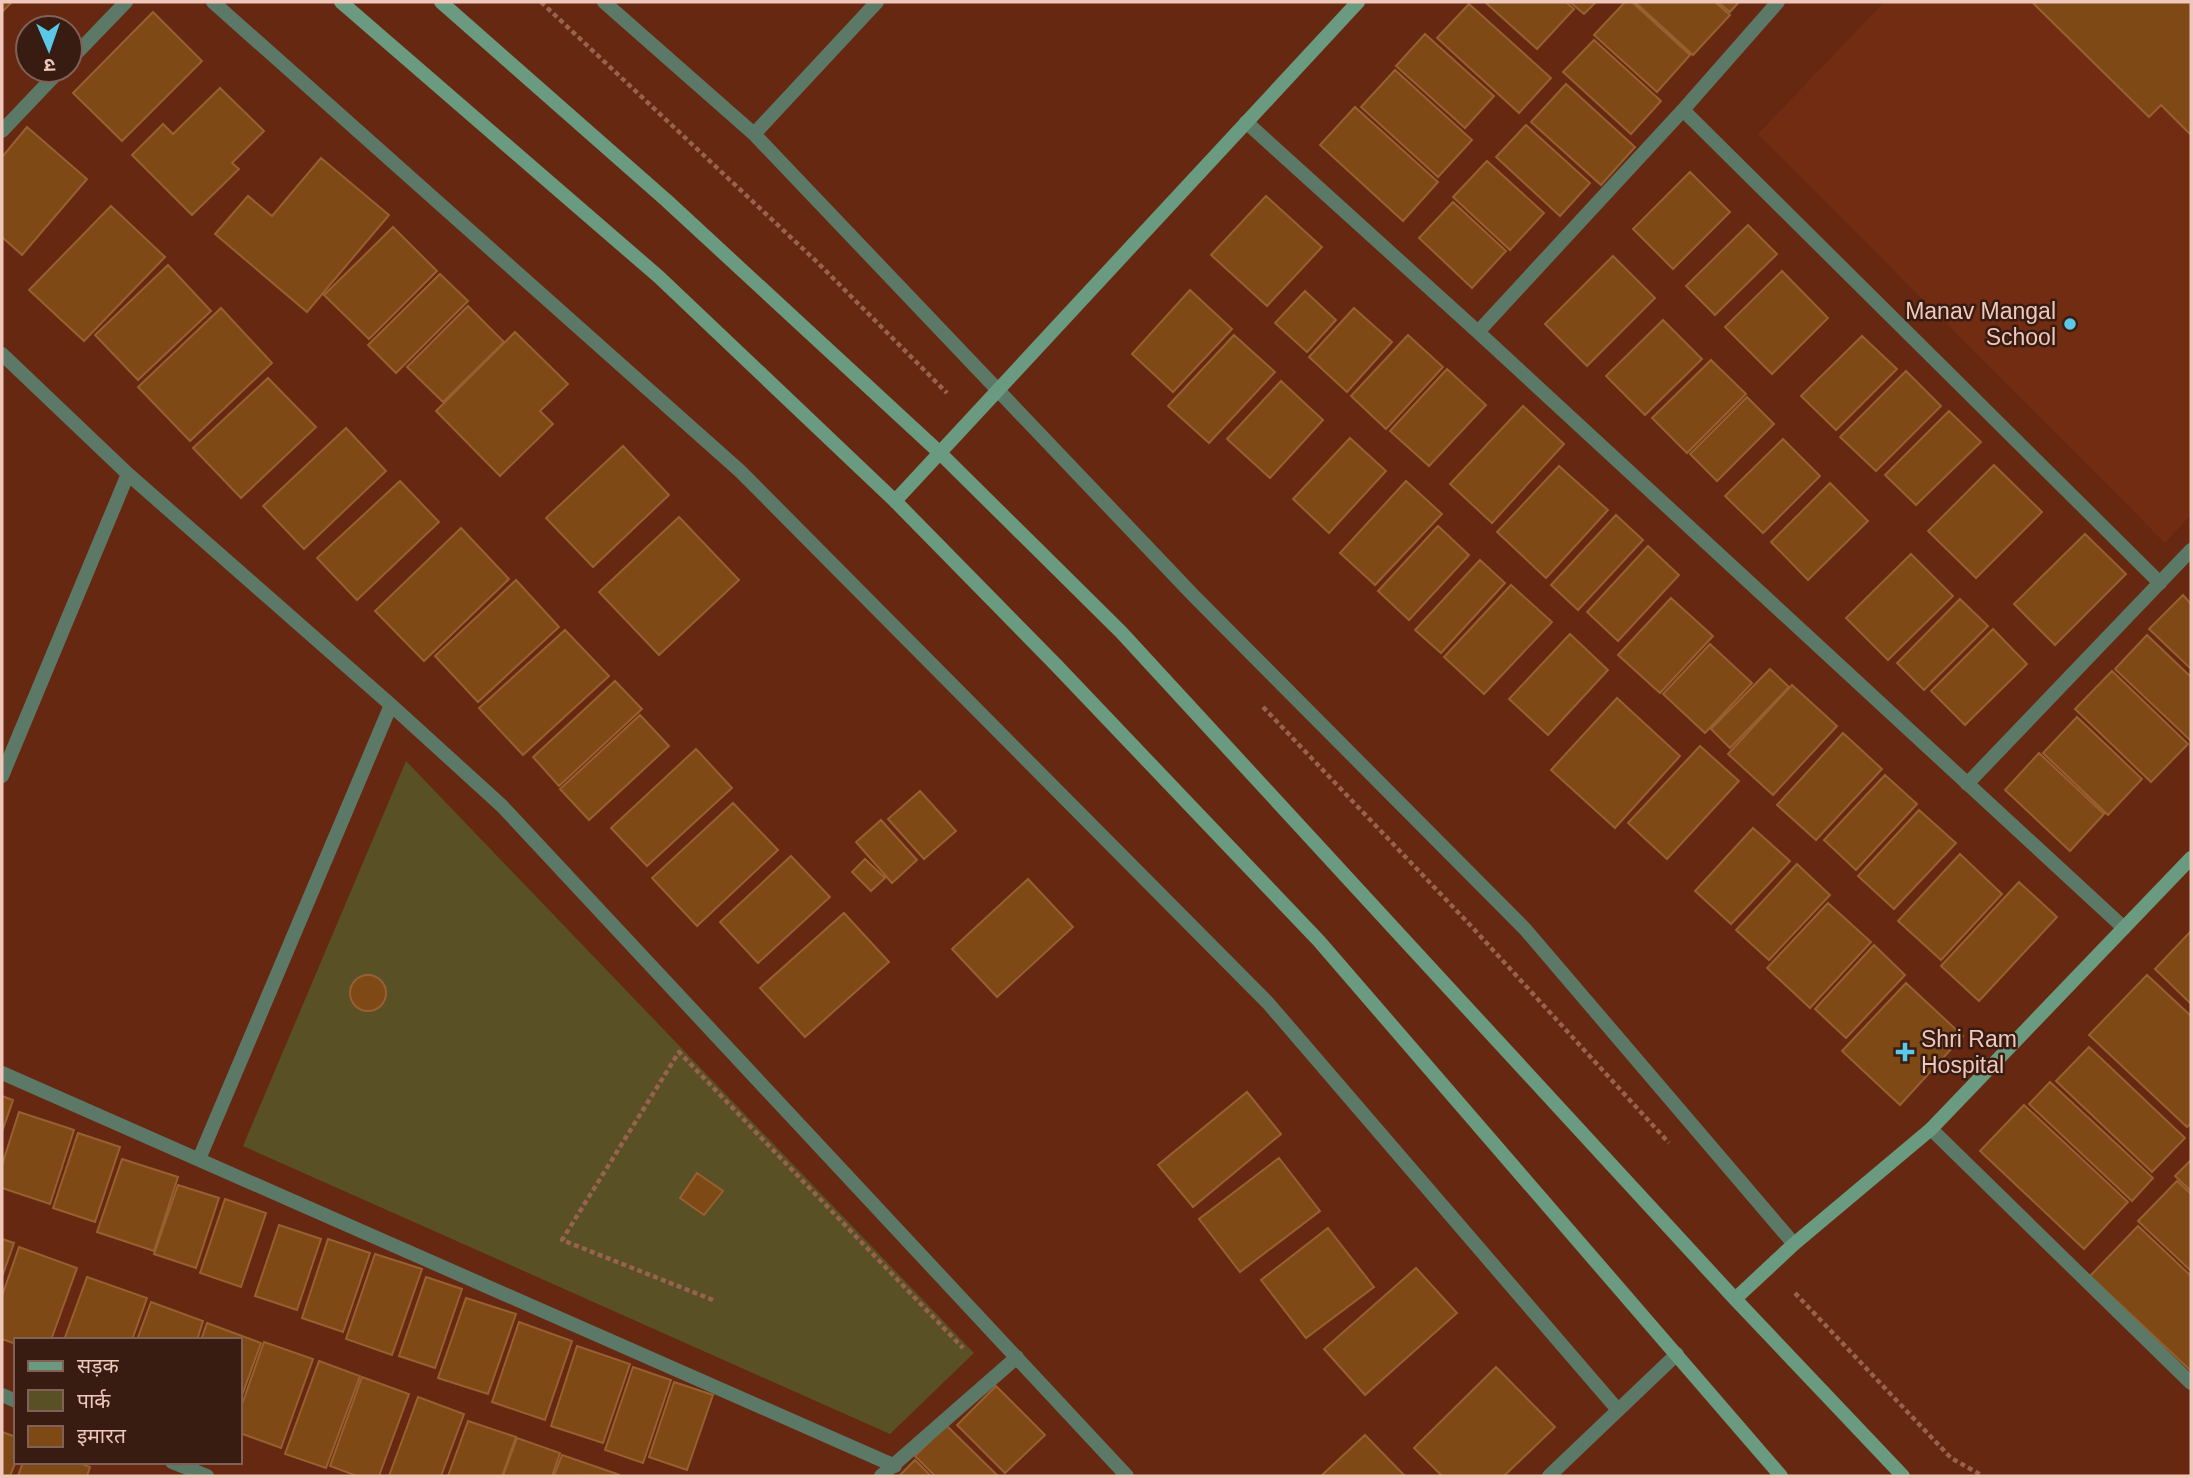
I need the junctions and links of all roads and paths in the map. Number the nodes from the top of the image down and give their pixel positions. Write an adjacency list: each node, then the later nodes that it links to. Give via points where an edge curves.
1 (125, 2): 10 (street)
2 (213, 2): 43 (street, via 759,491 1268,1003)
3 (341, 2): 22 (street, via 659,277)
4 (440, 2): 20 (street, via 666,200)
5 (541, 2): 19 (path, via 817,262)
6 (604, 2): 15 (street)
7 (877, 2): 15 (street)
8 (1358, 2): 13 (street)
9 (1778, 2): 12 (street)
10 (84, 45)
11 (47, 84): 14 (street)
12 (1683, 110): 16 (street); 24 (street)
13 (1246, 122): 16 (street); 18 (street)
14 (2, 131)
15 (754, 134): 18 (street)
16 (1478, 332): 28 (street)
17 (2, 354): 21 (street)
18 (998, 390): 20 (street); 35 (street, via 1193,595 1525,929)
19 (947, 393)
20 (940, 453): 22 (street); 37 (street, via 1121,632)
21 (128, 474): 26 (street); 27 (street)
22 (895, 501): 40 (street, via 1319,941)
23 (2191, 550): 24 (street)
24 (2160, 583): 28 (street)
25 (1254, 697): 33 (path)
26 (391, 705): 34 (street); 41 (street, via 502,806)
27 (2, 776)
28 (1967, 784): 30 (street)
29 (2191, 858): 30 (street)
30 (2124, 928): 32 (street)
31 (2, 1073): 34 (street)
32 (1931, 1129): 35 (street); 42 (street)
33 (1677, 1151)
34 (199, 1159): 45 (street)
35 (1794, 1244): 37 (street)
36 (1795, 1293): 52 (path, via 1951,1458)
37 (1735, 1299): 51 (street)
38 (713, 1300): 39 (path, via 562,1240 679,1052)
39 (963, 1348)
40 (1676, 1354): 43 (street); 50 (street)
41 (1017, 1357): 45 (street); 48 (street)
42 (2191, 1383)
43 (1618, 1410): 49 (street)
44 (177, 1464): 46 (street)
45 (894, 1466): 47 (street)
46 (207, 1476)
47 (881, 1476)
48 (1127, 1476)
49 (1549, 1476)
50 (1781, 1476)
51 (1903, 1476)
52 (1983, 1476)

